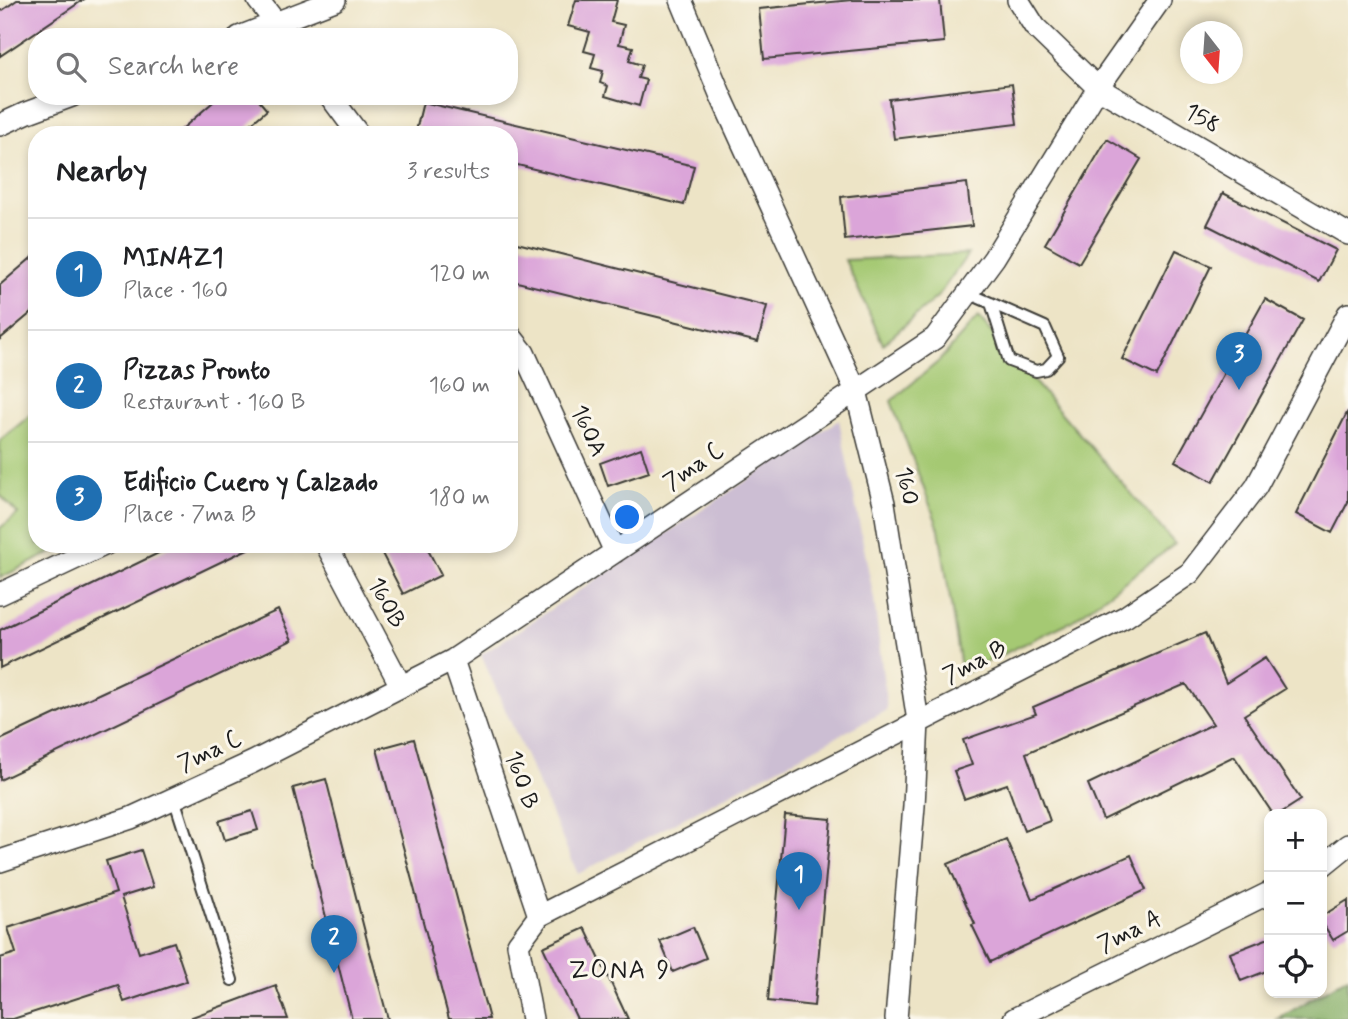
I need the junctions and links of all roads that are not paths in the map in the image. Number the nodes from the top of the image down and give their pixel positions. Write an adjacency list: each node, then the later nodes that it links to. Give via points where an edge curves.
1 (258, 0): 6 (street)
2 (335, 0): 7 (street)
3 (681, 0): 18 (street, 160)
4 (1017, 0): 8 (street, 158, via 1035,27)
5 (1160, 0): 8 (street, 7ma C)
6 (280, 28)
7 (286, 28)
8 (1098, 88): 13 (street, 158); 14 (street, 7ma C)
9 (48, 105): 11 (street)
10 (337, 105): 12 (street)
11 (0, 125)
12 (352, 126)
13 (1348, 234)
14 (968, 293): 15 (lane); 18 (street, 7ma C, via 935,338)
15 (991, 303): 15 (lane, via 1045,327 1058,356 1046,369 1036,371 1009,361)
16 (1348, 314): 25 (street, 7ma B, via 1256,487 1190,573 1125,617)
17 (518, 346): 19 (street, 160A)
18 (856, 391): 19 (street, 7ma C); 25 (street, 160, via 884,503)
19 (615, 552): 23 (street, 7ma C)
20 (87, 553): 22 (street)
21 (331, 553): 24 (street, 160B)
22 (0, 594)
23 (453, 660): 24 (street, 7ma C); 31 (street, 160 B)
24 (401, 686): 26 (street, 7ma C)
25 (918, 721): 31 (street, 7ma B); 34 (street, 160)
26 (174, 798): 28 (street, 7ma C, via 131,818); 32 (lane)
27 (1348, 845): 29 (street)
28 (0, 861)
29 (1327, 862)
30 (1264, 895): 35 (street, 7ma A)
31 (540, 916): 33 (street, 7ma B, via 518,944)
32 (232, 980)
33 (532, 1019)
34 (896, 1019)
35 (1014, 1019)

